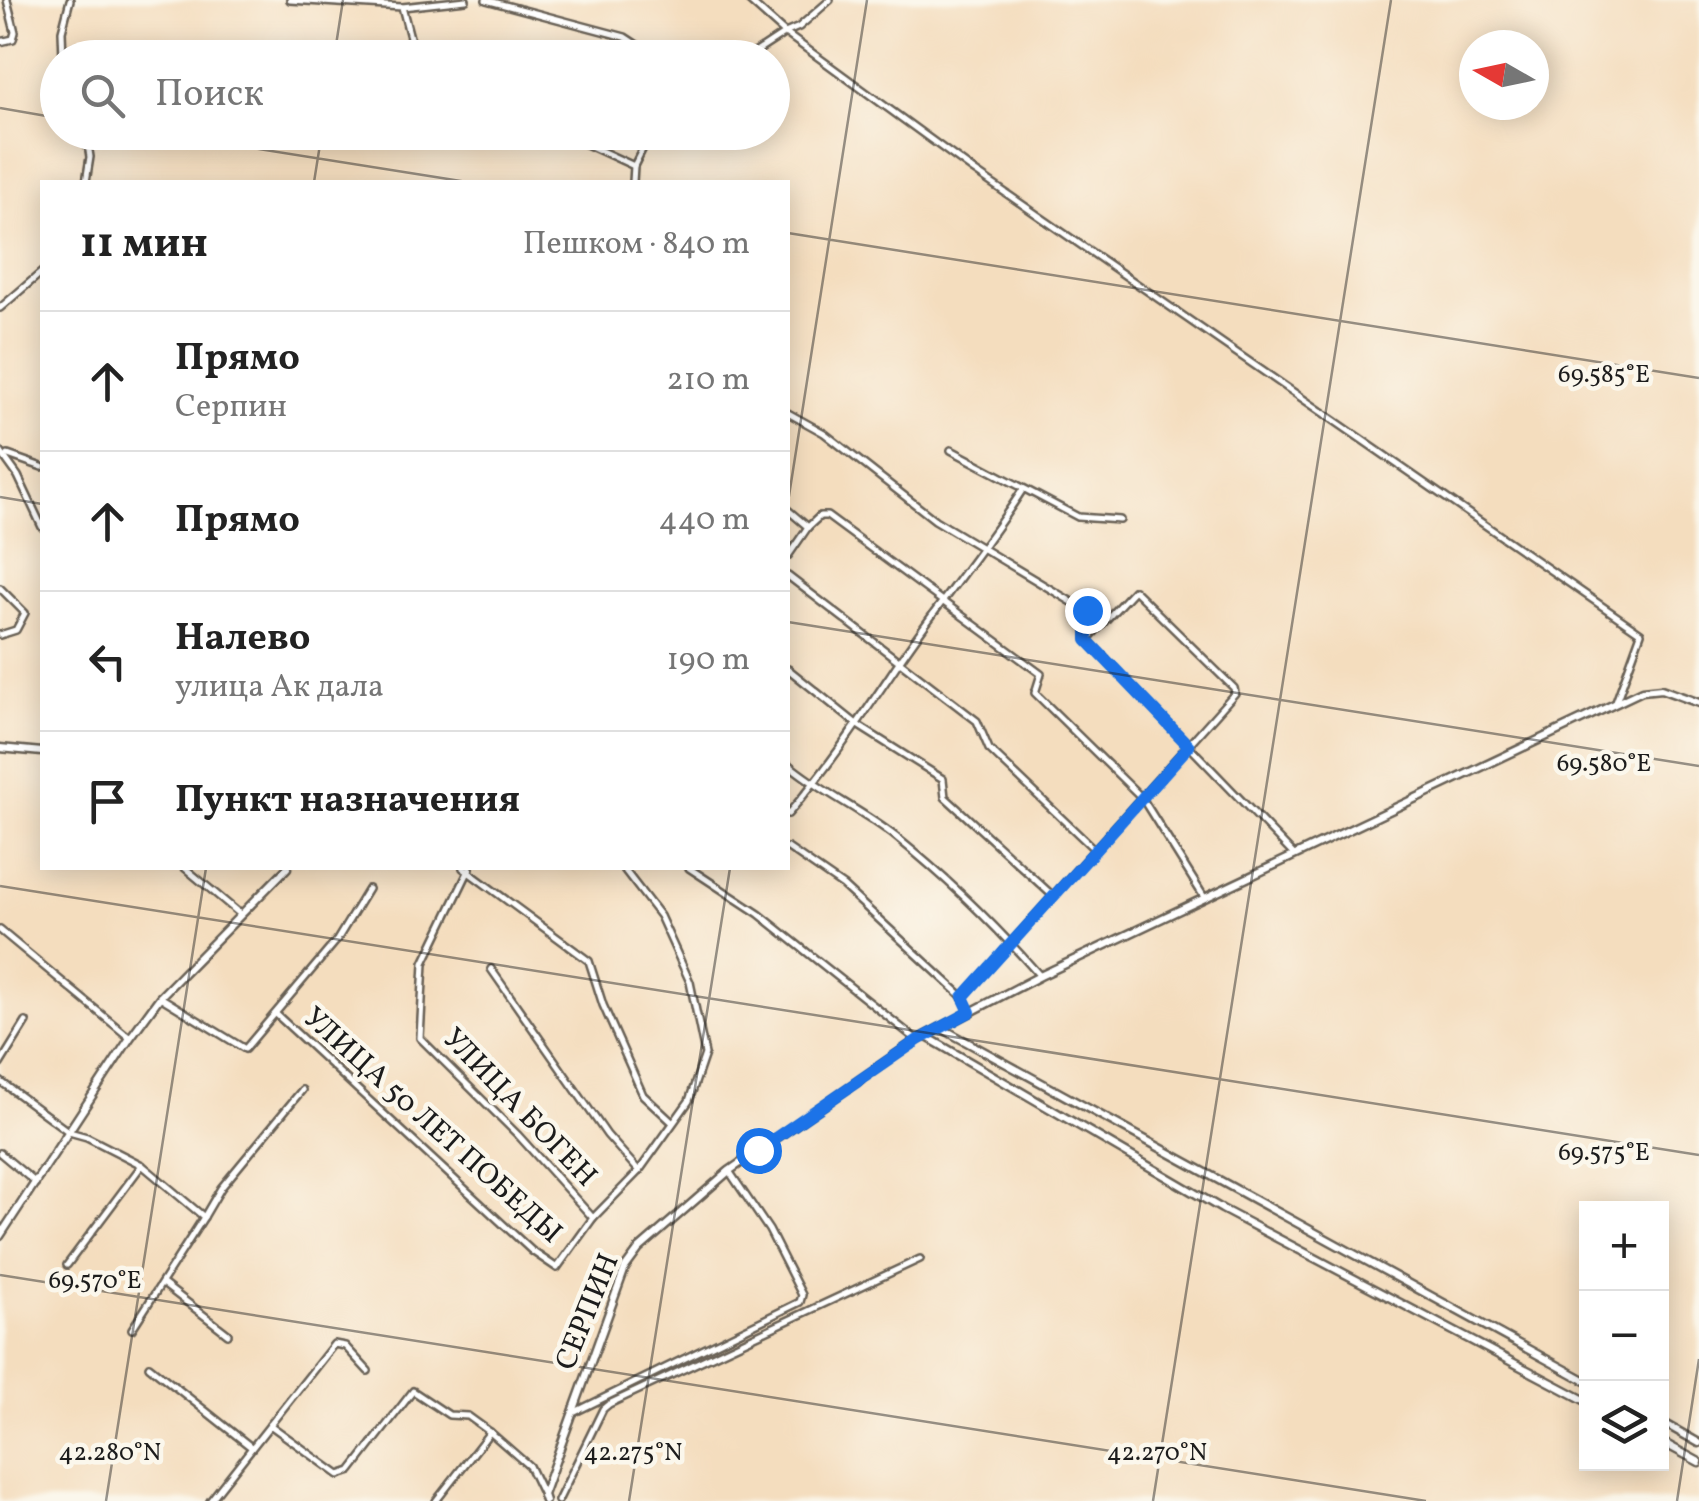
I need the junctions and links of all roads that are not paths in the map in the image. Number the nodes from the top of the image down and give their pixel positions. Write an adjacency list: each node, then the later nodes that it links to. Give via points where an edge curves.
1 (7, 0): 14 (street, via 15,32)
2 (70, 0): 10 (street)
3 (290, 0): 8 (street)
4 (466, 0): 8 (street)
5 (486, 0): 12 (street)
6 (748, 0): 9 (street)
7 (830, 0): 9 (street)
8 (402, 7): 11 (street)
9 (784, 33): 13 (street); 41 (street, via 1640,633)
10 (62, 40)
11 (411, 40)
12 (630, 40)
13 (773, 40)
14 (0, 42)
15 (89, 150): 19 (street)
16 (599, 150): 18 (street)
17 (642, 150): 18 (street)
18 (634, 166): 20 (street)
19 (86, 180)
20 (633, 180)
21 (40, 274): 22 (street)
22 (0, 308)
23 (790, 414): 32 (street)
24 (951, 450): 27 (street)
25 (2, 453): 26 (street); 30 (street)
26 (40, 466)
27 (1023, 490): 29 (street, via 1078,516); 32 (street)
28 (790, 512): 31 (street)
29 (1120, 520)
30 (40, 523)
31 (808, 527): 33 (street); 36 (street, via 827,516)
32 (984, 550): 36 (street); 38 (street, via 1087,610)
33 (790, 553)
34 (790, 578): 39 (street)
35 (0, 588): 37 (street, via 25,613 16,630)
36 (945, 600): 39 (street); 49 (street, via 1040,674 1035,692)
37 (0, 634)
38 (1087, 640): 44 (street); 44 (street, via 1134,590 1234,688)
39 (898, 663): 43 (street); 52 (street, via 976,721 989,749)
40 (790, 670): 43 (street)
41 (1616, 702): 42 (street, СЕРПИН, via 1651,688); 53 (street, СЕРПИН)
42 (1699, 702)
43 (859, 726): 48 (street); 61 (street, via 943,778 945,797)
44 (1189, 746): 49 (street); 53 (street)
45 (0, 748): 46 (street)
46 (40, 752)
47 (790, 766): 48 (street)
48 (813, 786): 50 (street); 65 (street, via 894,836)
49 (1142, 798): 52 (street); 62 (street)
50 (790, 812)
51 (790, 849): 69 (street, via 843,886)
52 (1095, 850): 61 (street)
53 (1294, 855): 62 (street, СЕРПИН)
54 (186, 870): 63 (street)
55 (285, 870): 63 (street)
56 (467, 870): 87 (street, УЛИЦА БОГЕН, via 424,963 420,1038)
57 (468, 870): 79 (street, via 590,961 643,1095)
58 (625, 870): 79 (street, УЛИЦА БОГЕН, via 660,916 690,982 705,1054 689,1101)
59 (692, 870): 75 (street)
60 (368, 889): 71 (street, УЛИЦА 50 ЛЕТ ПОБЕДЫ, via 337,940)
61 (1052, 894): 65 (street)
62 (1205, 899): 67 (street, СЕРПИН)
63 (243, 916): 68 (street)
64 (0, 930): 74 (street)
65 (1010, 942): 67 (street); 69 (street)
66 (491, 969): 83 (street, via 606,1136)
67 (1040, 976): 70 (street, СЕРПИН)
68 (160, 997): 71 (street, УЛИЦА 50 ЛЕТ ПОБЕДЫ, via 244,1048); 74 (street)
69 (963, 997): 70 (street)
70 (970, 1012): 73 (street, СЕРПИН)
71 (276, 1014): 87 (street, УЛИЦА 50 ЛЕТ ПОБЕДЫ, via 556,1268)
72 (26, 1022): 76 (street)
73 (943, 1028): 75 (street, СЕРПИН); 96 (street)
74 (130, 1038): 80 (street)
75 (922, 1038): 84 (street, СЕРПИН); 97 (street, via 1222,1210)
76 (0, 1064)
77 (0, 1081): 80 (street)
78 (302, 1090): 86 (street)
79 (673, 1123): 83 (street, УЛИЦА БОГЕН)
80 (68, 1132): 82 (street); 85 (street)
81 (0, 1154): 85 (street)
82 (142, 1165): 86 (street); 90 (street)
83 (639, 1171): 87 (street, УЛИЦА БОГЕН)
84 (729, 1171): 98 (street, СЕРПИН, via 639,1248 625,1268); 98 (street, via 769,1230 802,1294 800,1302)
85 (36, 1182): 88 (street)
86 (204, 1217): 91 (street)
87 (594, 1218)
88 (1, 1230)
89 (920, 1259): 109 (street, via 610,1404)
90 (67, 1265)
91 (162, 1283): 92 (street); 93 (street)
92 (132, 1329)
93 (228, 1334)
94 (149, 1366): 104 (street)
95 (368, 1371): 99 (street, via 345,1346 334,1344)
96 (1579, 1377)
97 (1579, 1397)
98 (573, 1412): 106 (street, СЕРПИН)
99 (270, 1426): 101 (street, via 339,1475 351,1470 413,1390); 104 (street)
100 (1669, 1426): 102 (street)
101 (490, 1432): 106 (street, via 529,1466); 108 (street)
102 (1699, 1443)
103 (1669, 1446): 105 (street)
104 (251, 1447): 107 (street)
105 (1699, 1462)
106 (544, 1498)
107 (210, 1501)
108 (436, 1501)
109 (558, 1501)

